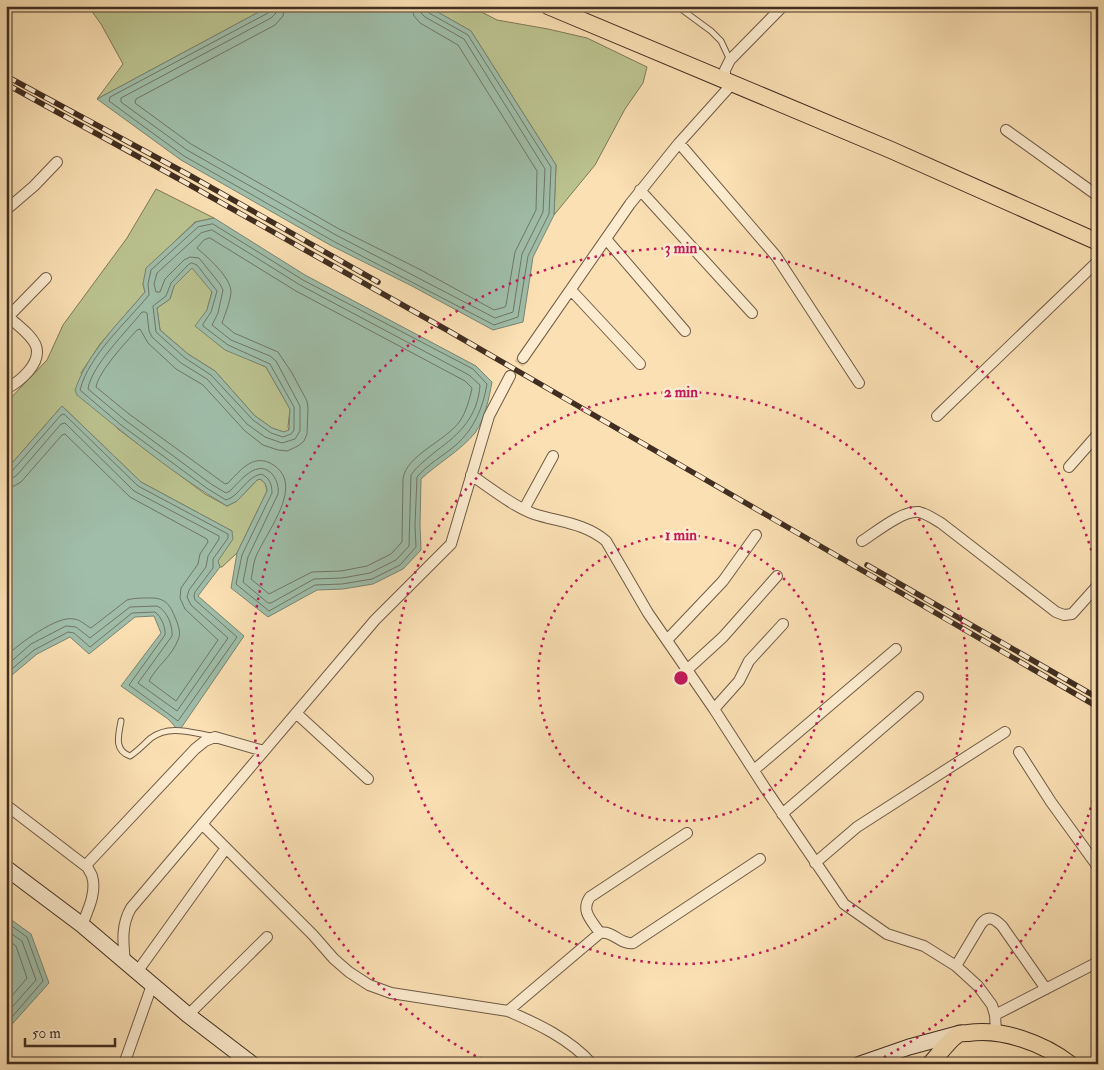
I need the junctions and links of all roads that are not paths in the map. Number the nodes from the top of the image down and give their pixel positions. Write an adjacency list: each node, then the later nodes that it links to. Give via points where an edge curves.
1 (548, 6): 5 (main road)
2 (677, 6): 4 (lane, via 711,30 721,41)
3 (783, 6): 4 (street)
4 (730, 60): 5 (street, via 725,70)
5 (728, 82): 7 (street); 13 (main road)
6 (1006, 130): 10 (street)
7 (679, 143): 9 (street); 23 (street, via 776,256)
8 (58, 162): 11 (street)
9 (640, 190): 12 (street); 17 (street)
10 (1098, 196)
11 (6, 210)
12 (606, 239): 16 (street); 19 (street)
13 (1098, 242)
14 (1098, 261): 25 (street)
15 (46, 278): 18 (street)
16 (572, 290): 20 (street); 21 (street)
17 (752, 313)
18 (8, 318): 24 (street, via 29,336 36,346 36,354 30,371)
19 (685, 331)
20 (523, 358)
21 (640, 364)
22 (510, 376): 29 (street, via 489,416)
23 (860, 383)
24 (6, 389)
25 (937, 416)
26 (1098, 434): 28 (street)
27 (554, 456): 30 (street)
28 (1069, 466)
29 (471, 475): 30 (street); 41 (street, via 451,544 375,620)
30 (524, 509): 36 (street, via 588,528 606,541)
31 (756, 535): 36 (street, via 723,581)
32 (862, 541): 34 (street, via 905,514 918,512 941,524 1056,612 1072,614)
33 (777, 576): 38 (street, via 723,637)
34 (1098, 585)
35 (783, 624): 40 (street, via 749,661 739,680)
36 (667, 640): 38 (street)
37 (896, 649): 47 (street)
38 (688, 670): 40 (street)
39 (918, 697): 50 (street)
40 (714, 708): 47 (street)
41 (296, 713): 45 (street); 48 (street)
42 (121, 721): 44 (lane, via 119,746 123,754 130,756 165,731)
43 (1005, 732): 55 (street, via 857,827)
44 (215, 737): 45 (street); 56 (street, via 195,749)
45 (264, 751): 51 (street)
46 (1019, 752): 57 (street)
47 (754, 770): 50 (street)
48 (368, 779)
49 (6, 805): 56 (street)
50 (782, 814): 55 (street)
51 (202, 824): 53 (street); 62 (street, via 126,917 123,939)
52 (687, 832): 60 (street, via 590,897 585,903 585,911)
53 (226, 848): 65 (street); 68 (street, via 334,959 369,985 391,993)
54 (760, 860): 60 (street, via 633,943 623,942 611,933)
55 (815, 863): 64 (street, via 844,904 856,913 887,934 924,946)
56 (86, 867): 59 (street, via 92,877 91,903)
57 (1098, 867)
58 (6, 868): 59 (main road)
59 (82, 924): 62 (main road)
60 (600, 933): 68 (street)
61 (267, 937): 69 (street)
62 (125, 962): 65 (main road)
63 (1098, 962): 67 (street)
64 (956, 966): 67 (street, via 980,924 991,918 1002,926); 70 (street, via 986,996)
65 (137, 972): 66 (main road)
66 (152, 985): 69 (main road); 73 (street)
67 (1046, 989): 70 (street)
68 (508, 1011): 75 (street, via 570,1043)
69 (188, 1015): 74 (main road)
70 (995, 1015): 71 (street)
71 (996, 1032): 72 (main road); 78 (main road, via 1021,1038)
72 (957, 1034): 76 (main road); 77 (main road)
73 (124, 1064)
74 (252, 1064)
75 (592, 1064)
76 (860, 1064)
77 (930, 1064)
78 (1070, 1064)

